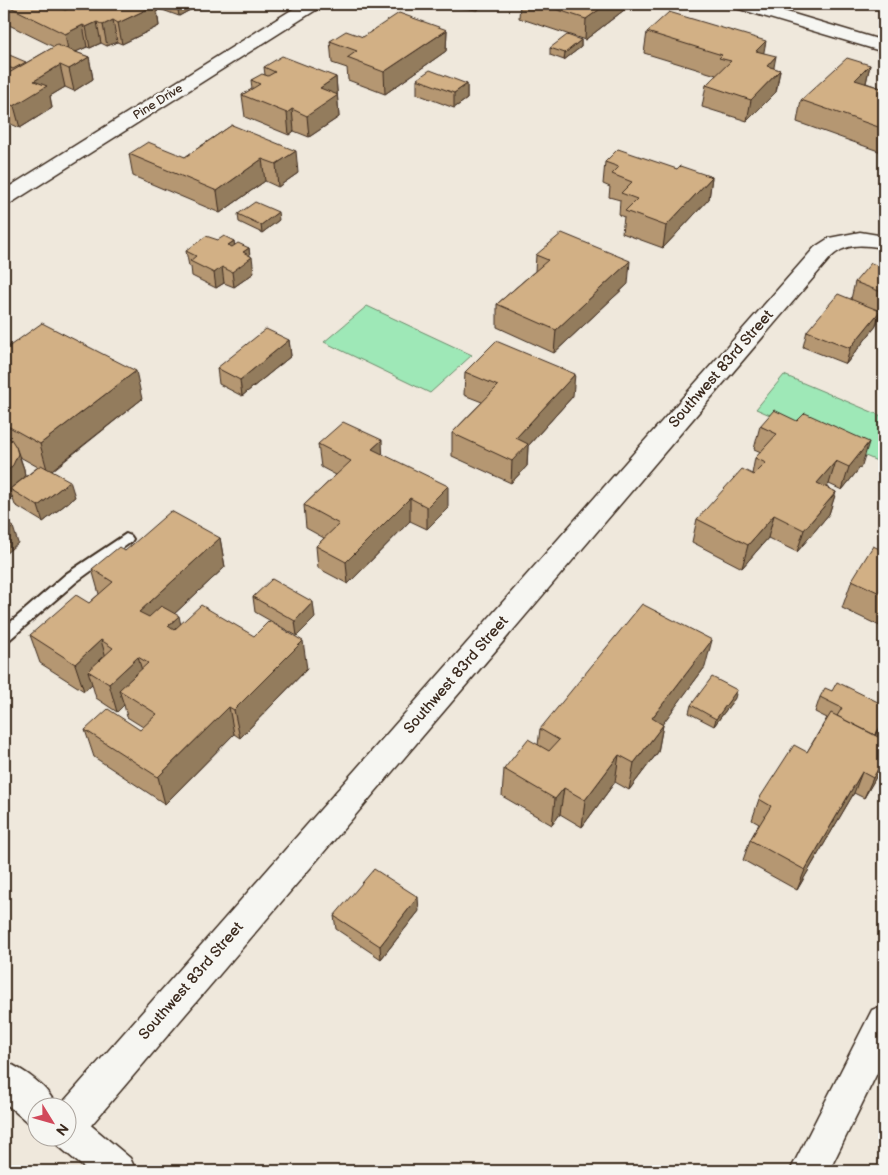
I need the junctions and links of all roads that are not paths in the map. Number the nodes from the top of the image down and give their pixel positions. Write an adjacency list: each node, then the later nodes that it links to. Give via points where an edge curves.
1 (313, 4): 4 (street, Pine Drive)
2 (742, 4): 3 (street)
3 (884, 47)
4 (4, 199)
5 (884, 242): 11 (street, Southwest 83rd Street, via 852,239 838,242 823,252)
6 (126, 539): 7 (lane, via 70,578)
7 (4, 636)
8 (884, 1022): 14 (street)
9 (4, 1079): 10 (street)
10 (28, 1099)
11 (78, 1112)
12 (78, 1138): 13 (street)
13 (117, 1171)
14 (809, 1171)

